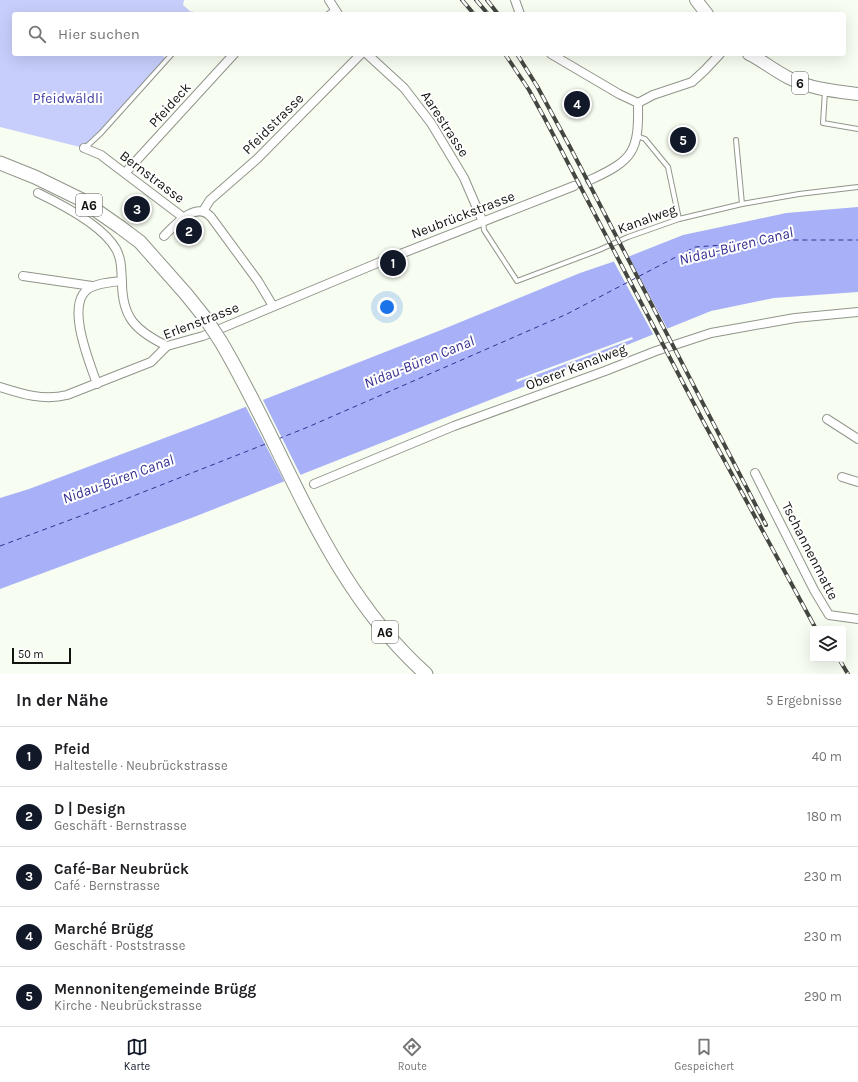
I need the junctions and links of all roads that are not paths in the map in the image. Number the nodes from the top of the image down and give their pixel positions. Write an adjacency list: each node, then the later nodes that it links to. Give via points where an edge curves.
1 (329, 0): 4 (street)
2 (515, 0): 5 (street)
3 (696, 0): 6 (main road)
4 (334, 12)
5 (519, 12)
6 (705, 12)
7 (170, 56): 20 (lane)
8 (232, 56): 23 (street, Pfeideck)
9 (360, 56): 29 (street, Pfeidstrasse, via 257,159 210,200)
10 (369, 56): 32 (street, Aarestrasse, via 404,88 431,123 464,178)
11 (554, 56): 16 (street)
12 (718, 56): 16 (street, via 692,82 653,95)
13 (752, 56): 14 (main road, 6, via 790,78)
14 (825, 90): 15 (main road, 6); 17 (lane, via 823,123)
15 (858, 94)
16 (638, 103): 18 (street)
17 (858, 129)
18 (637, 136): 24 (street, via 632,150 623,162); 31 (lane, via 645,139 668,167)
19 (736, 140): 28 (lane)
20 (84, 148): 23 (street, Bernstrasse, via 101,155)
21 (0, 163): 34 (highway, A6, via 80,199 140,242)
22 (0, 169): 34 (highway, A6, via 33,182 76,205)
23 (125, 173): 30 (street, Bernstrasse)
24 (590, 180)
25 (574, 186): 32 (street, Neubrückstrasse)
26 (858, 187): 28 (lane, Kanalweg)
27 (38, 192): 36 (street, via 74,212 111,242 120,258)
28 (742, 204): 31 (lane, Kanalweg)
29 (203, 211): 30 (street, Bernstrasse); 38 (street, via 211,217 246,264)
30 (184, 218): 33 (street)
31 (679, 219): 32 (lane, Kanalweg, via 517,281 484,230)
32 (483, 222): 38 (street, Neubrückstrasse)
33 (164, 236)
34 (164, 268): 50 (highway, A6, bridge, via 221,342 340,570 384,632)
35 (23, 276): 37 (street)
36 (122, 280): 37 (street); 40 (street, via 123,303 127,314 149,337)
37 (92, 286): 41 (street, via 83,295 79,321 83,344)
38 (273, 306): 40 (street, Erlenstrasse, via 203,336)
39 (858, 312): 48 (street, Oberer Kanalweg, via 795,318 711,333 454,426)
40 (167, 346): 41 (street, Erlenstrasse, via 151,362)
41 (97, 384): 42 (street, Erlenstrasse, via 55,397 31,395)
42 (0, 386)
43 (826, 419): 44 (street)
44 (858, 439)
45 (755, 473): 49 (street, Tschannenmatte, via 829,615)
46 (842, 477): 47 (street)
47 (858, 482)
48 (314, 484)
49 (858, 619)
50 (426, 674)

